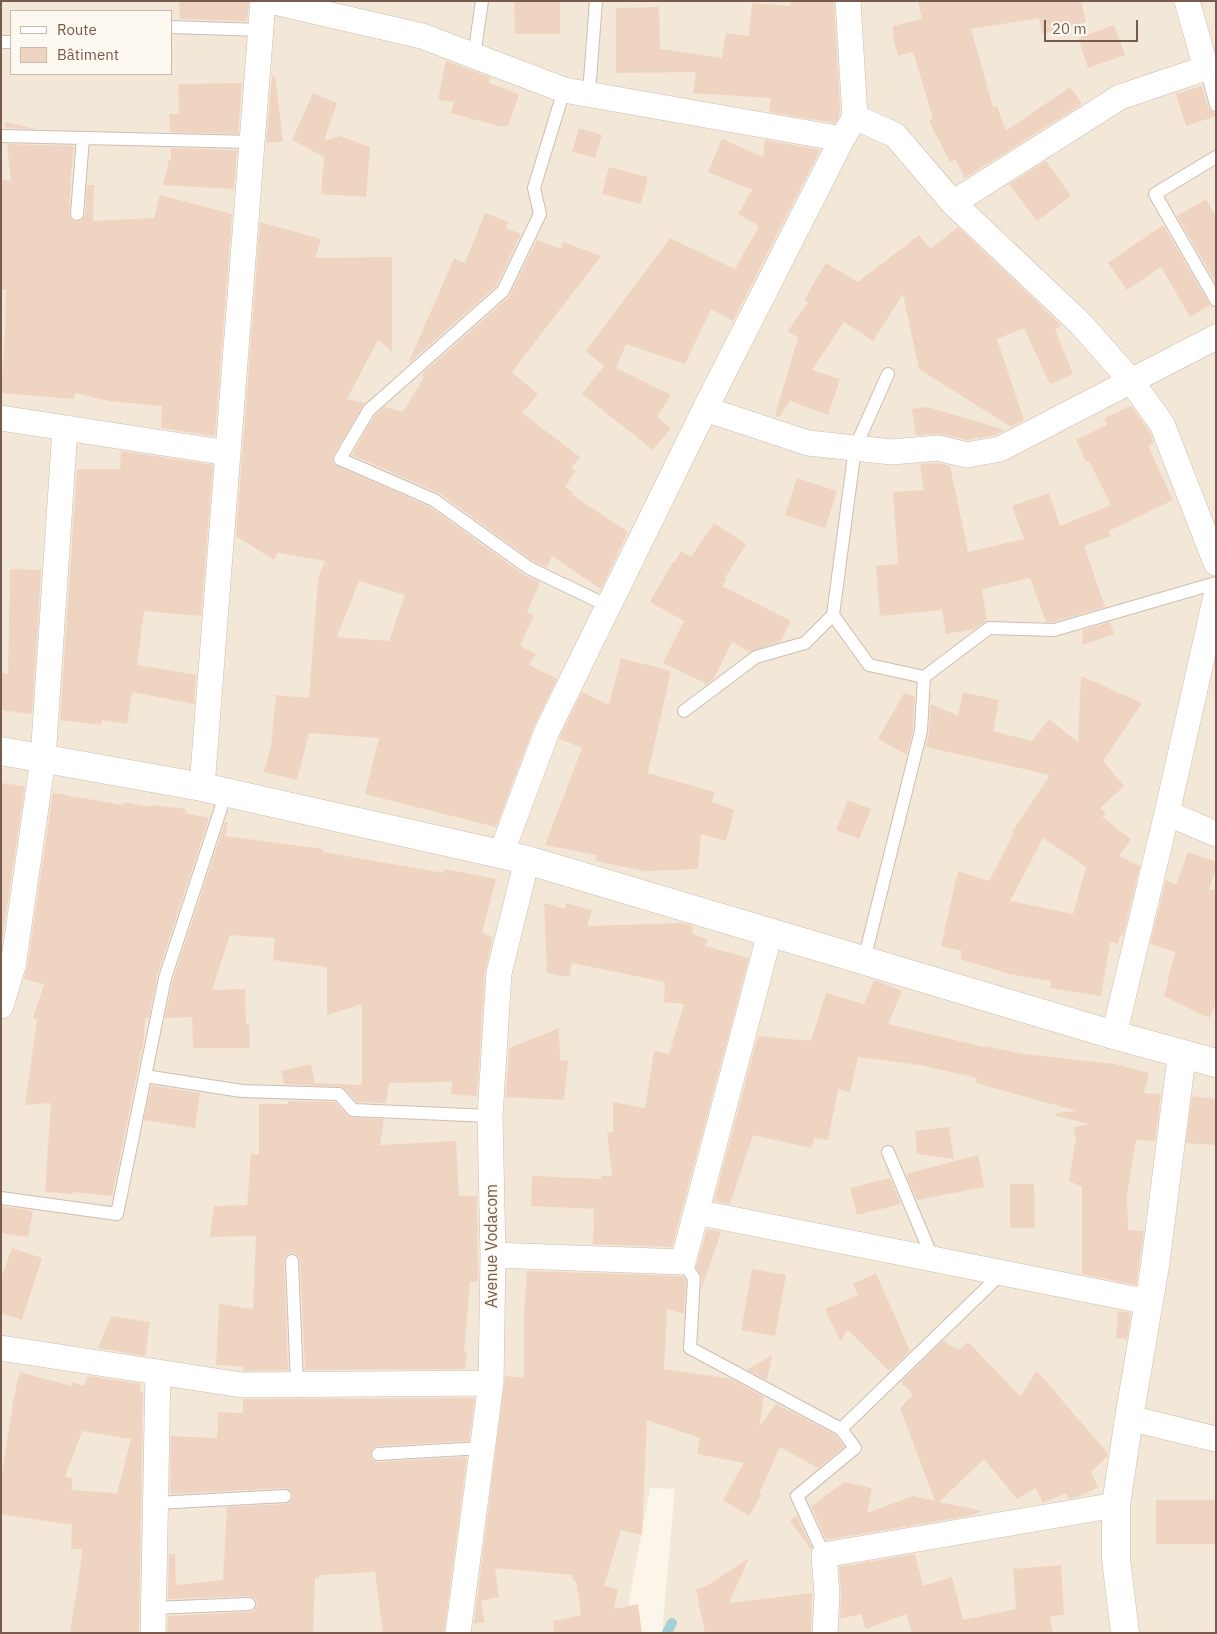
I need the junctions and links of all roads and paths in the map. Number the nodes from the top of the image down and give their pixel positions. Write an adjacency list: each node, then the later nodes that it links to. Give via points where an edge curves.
1 (263, 1): 8 (street)
2 (270, 1): 9 (street, via 422,36)
3 (482, 1): 9 (lane)
4 (596, 1): 12 (lane)
5 (848, 1): 14 (street)
6 (1187, 1): 10 (street)
7 (172, 27): 8 (lane)
8 (261, 30): 18 (street)
9 (474, 56): 11 (street)
10 (1211, 66): 13 (lane); 20 (street, via 1120,97)
11 (564, 90): 12 (street); 34 (lane, via 534,188 540,214 503,291 369,410 340,459 434,500 529,568)
12 (589, 93): 17 (street)
13 (1216, 105)
14 (855, 117): 17 (street, Avenue Vodacom); 20 (street, via 895,134)
15 (1, 136): 16 (lane)
16 (83, 138): 18 (lane); 21 (lane)
17 (842, 139): 26 (street, Avenue Vodacom)
18 (252, 142): 30 (street)
19 (1216, 157): 22 (lane, via 1155,194)
20 (953, 204): 25 (street, via 1081,324)
21 (77, 214)
22 (1216, 300)
23 (1216, 337): 25 (street)
24 (888, 374): 29 (lane)
25 (1132, 380): 29 (street, via 1000,449 967,455 938,448 892,452); 31 (street, via 1162,424)
26 (705, 409): 29 (street, via 808,443); 34 (street, Avenue Vodacom)
27 (1, 418): 28 (street)
28 (65, 428): 30 (street); 39 (street)
29 (855, 448): 35 (lane)
30 (228, 453): 40 (street)
31 (1216, 562)
32 (1216, 583): 36 (lane, via 1054,630 989,628)
33 (1216, 596): 41 (street)
34 (608, 606): 43 (street, Avenue Vodacom, via 547,731)
35 (833, 615): 36 (lane, via 869,665); 37 (lane, via 805,643 756,657)
36 (924, 677): 45 (lane, via 920,731)
37 (684, 711)
38 (1, 751): 39 (street)
39 (43, 759): 40 (street); 46 (street, via 13,966)
40 (214, 790): 43 (street); 50 (lane, via 166,978)
41 (1167, 813): 42 (street); 47 (street)
42 (1216, 834)
43 (514, 857): 44 (street); 51 (street, Avenue Vodacom, via 499,973)
44 (770, 933): 45 (street); 54 (street)
45 (864, 960): 47 (street)
46 (1, 1006)
47 (1114, 1035): 48 (street)
48 (1182, 1054): 49 (street); 60 (street)
49 (1216, 1062)
50 (145, 1076): 51 (lane, via 242,1091 339,1094 353,1110); 53 (lane, via 117,1214)
51 (490, 1116): 55 (street, Avenue Vodacom)
52 (888, 1152): 56 (lane)
53 (1, 1198)
54 (696, 1212): 56 (street); 58 (street)
55 (493, 1255): 58 (street); 63 (street, Avenue Vodacom)
56 (933, 1259): 59 (street)
57 (292, 1261): 64 (lane)
58 (683, 1262): 66 (lane, via 694,1278 690,1348)
59 (1002, 1273): 60 (street); 66 (lane)
60 (1149, 1302): 65 (street)
61 (1, 1348): 62 (street)
62 (158, 1372): 64 (street, via 242,1384); 71 (street)
63 (492, 1383): 64 (street); 68 (street, Avenue Vodacom)
64 (297, 1384)
65 (1129, 1418): 67 (street); 72 (street)
66 (840, 1428): 73 (lane, via 855,1448 797,1496)
67 (1216, 1438)
68 (482, 1448): 69 (lane); 77 (street, Avenue Vodacom)
69 (378, 1454)
70 (285, 1496): 71 (lane)
71 (156, 1503): 75 (street)
72 (1116, 1505): 73 (street); 79 (street, via 1116,1559)
73 (824, 1555): 78 (street)
74 (249, 1604): 75 (lane)
75 (153, 1608): 76 (street)
76 (153, 1633)
77 (458, 1633)
78 (825, 1633)
79 (1125, 1633)

